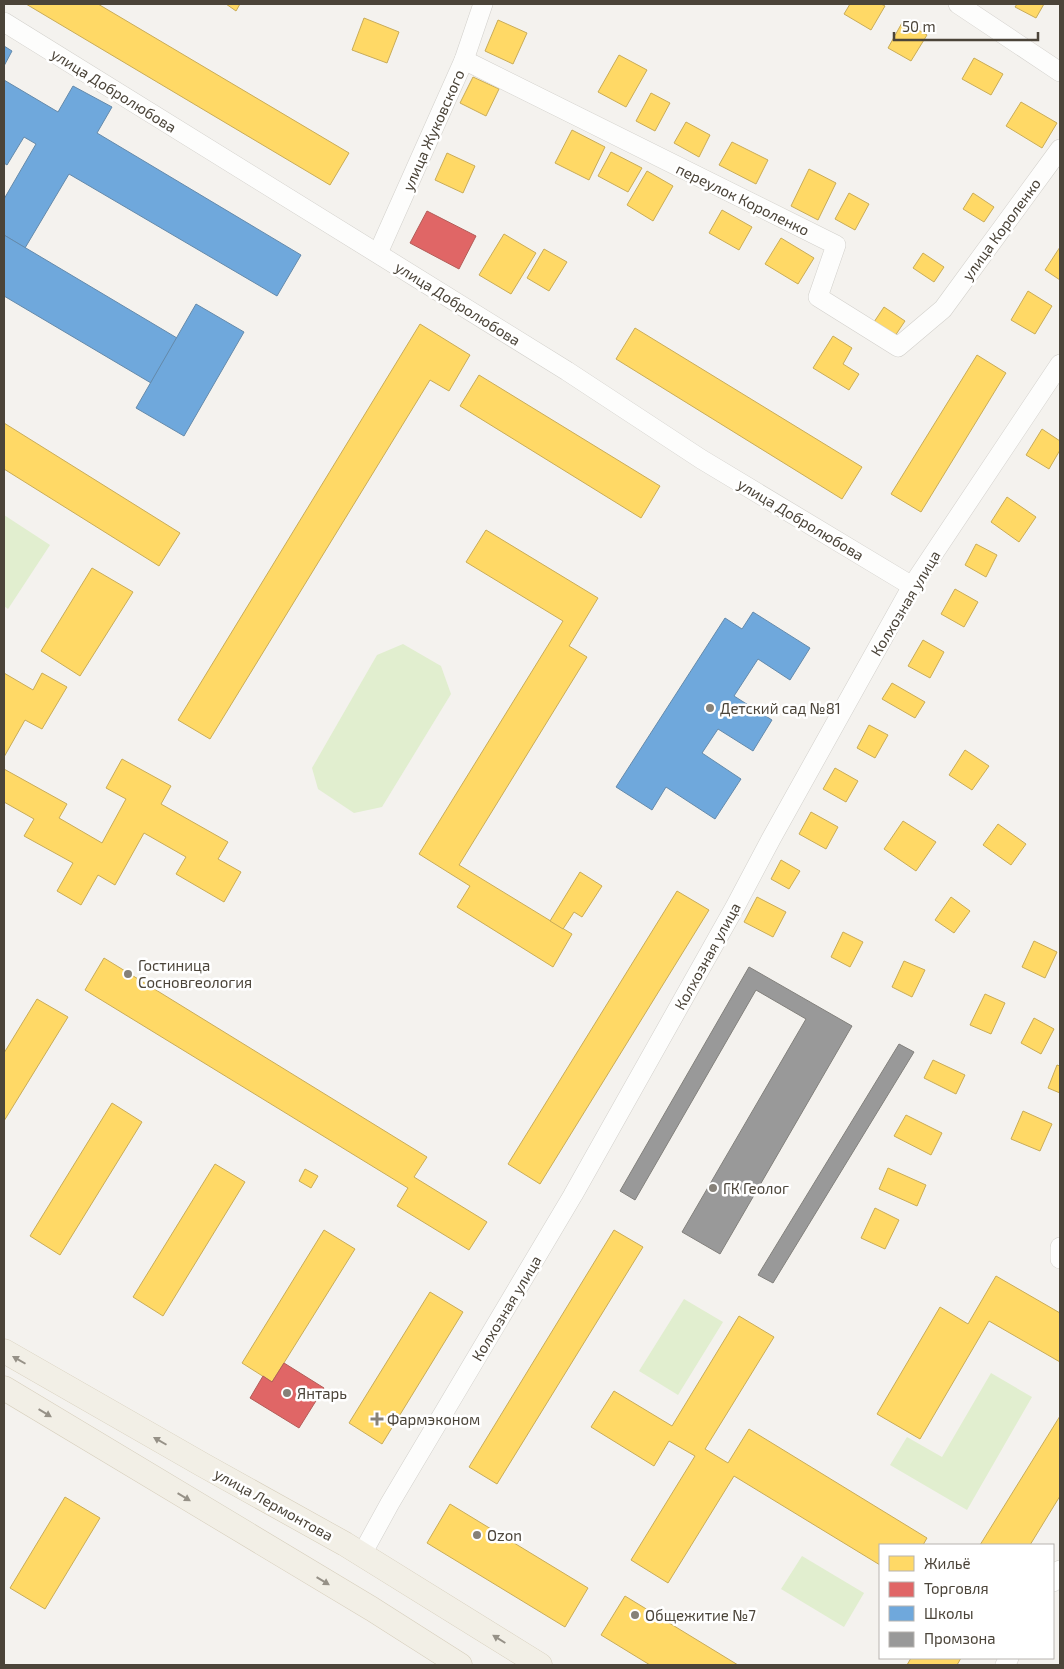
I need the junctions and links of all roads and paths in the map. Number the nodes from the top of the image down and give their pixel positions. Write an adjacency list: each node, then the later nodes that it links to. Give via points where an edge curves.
1 (483, 4): 4 (street, улица Жуковского)
2 (958, 4): 5 (street)
3 (4, 22): 7 (street, улица Добролюбова)
4 (464, 60): 7 (street, улица Жуковского); 8 (street, переулок Короленко, via 836,245 818,298 898,347)
5 (1060, 72)
6 (1060, 149): 8 (street, улица Короленко)
7 (378, 253): 10 (street, улица Добролюбова, via 568,371 701,459)
8 (943, 309)
9 (1060, 364): 10 (street, Колхозная улица)
10 (912, 586): 15 (street, Колхозная улица, via 582,1178)
11 (1060, 1247): 12 (street)
12 (1060, 1259)
13 (4, 1351): 15 (main road, улица Лермонтова, one-way to 13)
14 (4, 1388): 16 (main road, one-way to 16)
15 (362, 1554): 17 (main road, улица Лермонтова, one-way to 15)
16 (460, 1665)
17 (540, 1665)

